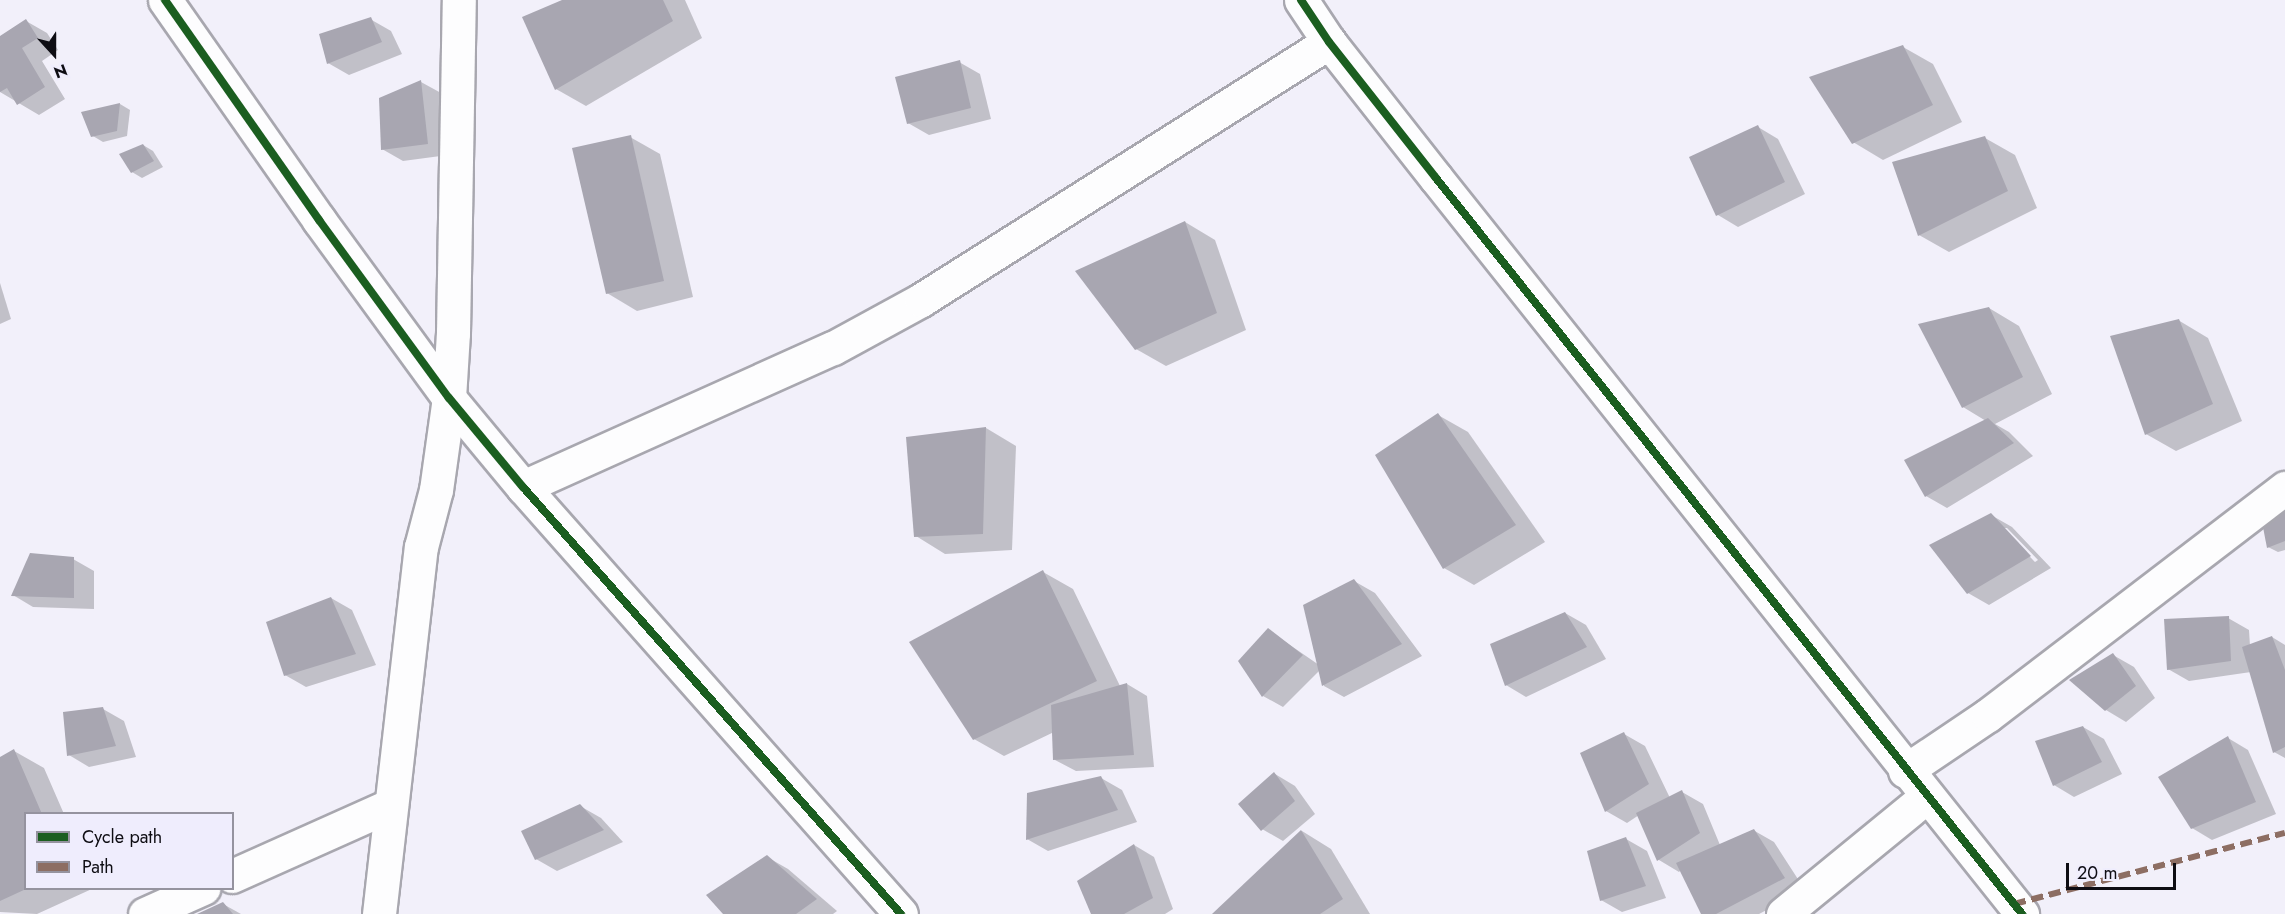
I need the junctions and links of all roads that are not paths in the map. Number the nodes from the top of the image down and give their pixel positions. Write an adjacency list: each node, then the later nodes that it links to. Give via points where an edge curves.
1 (165, 0): 5 (street)
2 (459, 0): 5 (street, via 453,333)
3 (1300, 0): 4 (street)
4 (1329, 42): 6 (street, via 912,305 833,348); 8 (street)
5 (448, 398): 6 (street); 10 (street, via 436,490 421,547)
6 (523, 487): 15 (street)
7 (2285, 488): 8 (street, via 1988,714)
8 (1905, 771): 9 (street)
9 (1926, 797): 16 (street); 17 (street)
10 (391, 805): 11 (street); 14 (street)
11 (234, 875)
12 (199, 890): 13 (street)
13 (146, 914)
14 (379, 914)
15 (901, 914)
16 (1783, 914)
17 (2022, 914)

